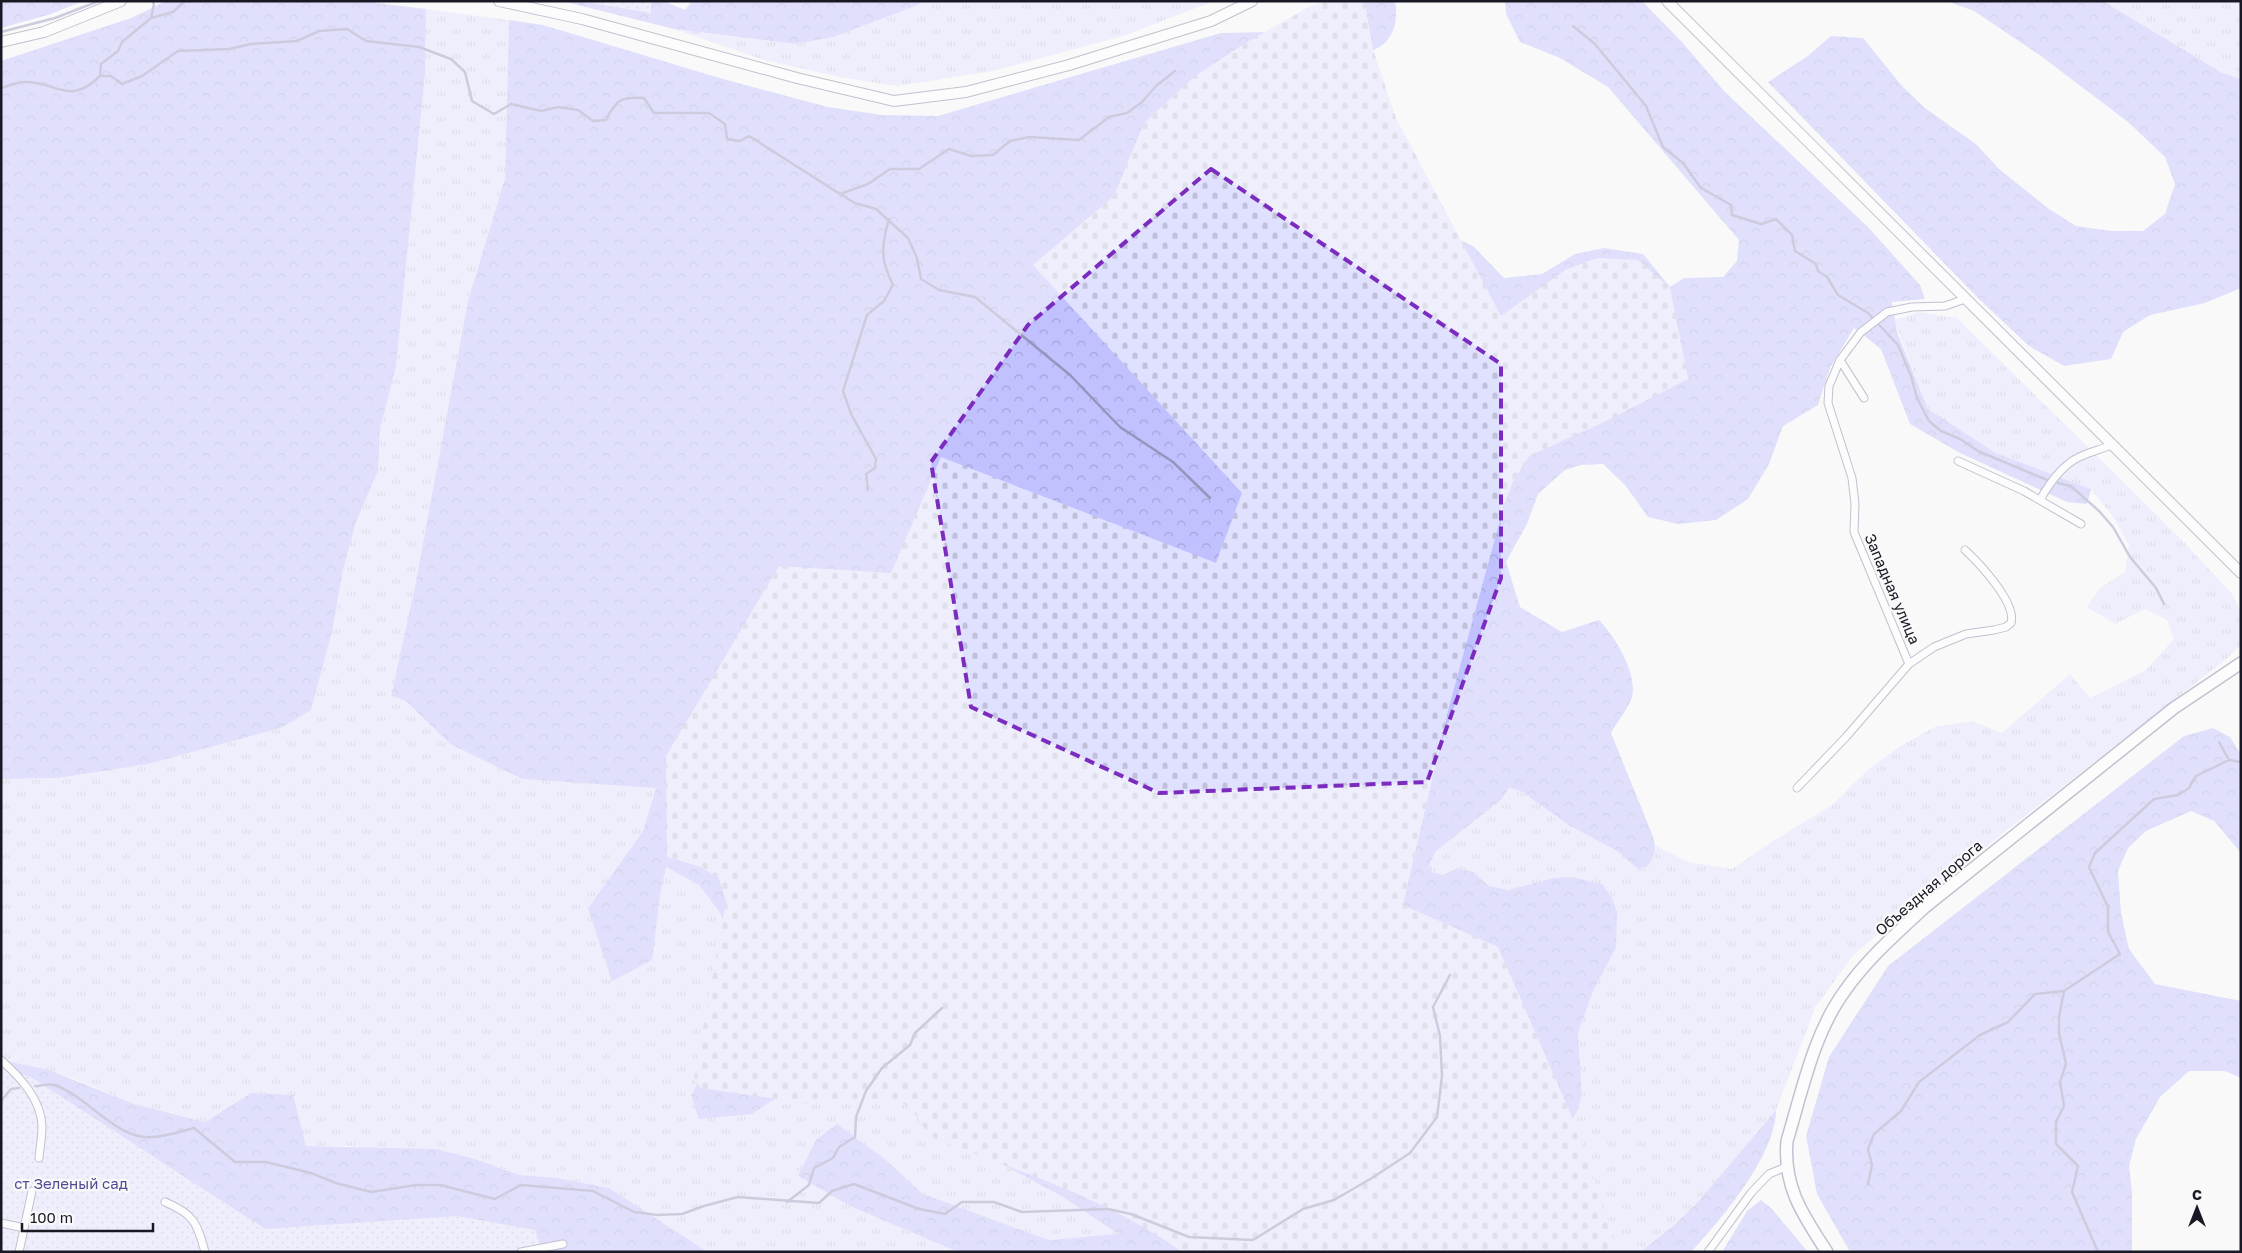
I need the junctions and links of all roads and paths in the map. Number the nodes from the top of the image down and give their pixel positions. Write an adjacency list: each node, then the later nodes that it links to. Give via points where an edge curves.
1 (121, 1): 5 (street, via 44,32)
2 (499, 1): 3 (street, via 582,19 894,101 966,92 1070,64 1211,21)
3 (1252, 1)
4 (1667, 1): 6 (street)
5 (1, 42)
6 (1965, 299): 7 (street, Западная улица, via 1944,306 1887,312 1861,332); 9 (street)
7 (1840, 360): 8 (street); 16 (street, Западная улица, via 1829,386 1828,403 1852,478 1854,532)
8 (1864, 398)
9 (2111, 445): 11 (street, via 2069,463); 14 (street)
10 (1958, 461): 11 (street)
11 (2040, 500): 12 (street)
12 (2081, 524)
13 (1965, 550): 16 (street, via 1987,572 2007,602 2012,614 2011,623 1934,647)
14 (2241, 573)
15 (2241, 663): 20 (main road, Объездная дорога, via 2174,708 1984,859 1925,907 1860,971 1843,994 1818,1042 1787,1141)
16 (1909, 664): 17 (street, Западная улица)
17 (1797, 788)
18 (1, 1060): 19 (street, via 25,1083 39,1112 42,1126)
19 (38, 1158)
20 (1786, 1167): 29 (street, via 1769,1174 1751,1193); 30 (main road, Объездная дорога, via 1801,1213)
21 (32, 1191): 24 (street)
22 (165, 1202): 27 (street, via 191,1216)
23 (1, 1222): 24 (street)
24 (24, 1228): 26 (street)
25 (563, 1244): 28 (street)
26 (19, 1252)
27 (205, 1252)
28 (521, 1252)
29 (1708, 1252)
30 (1827, 1252)

